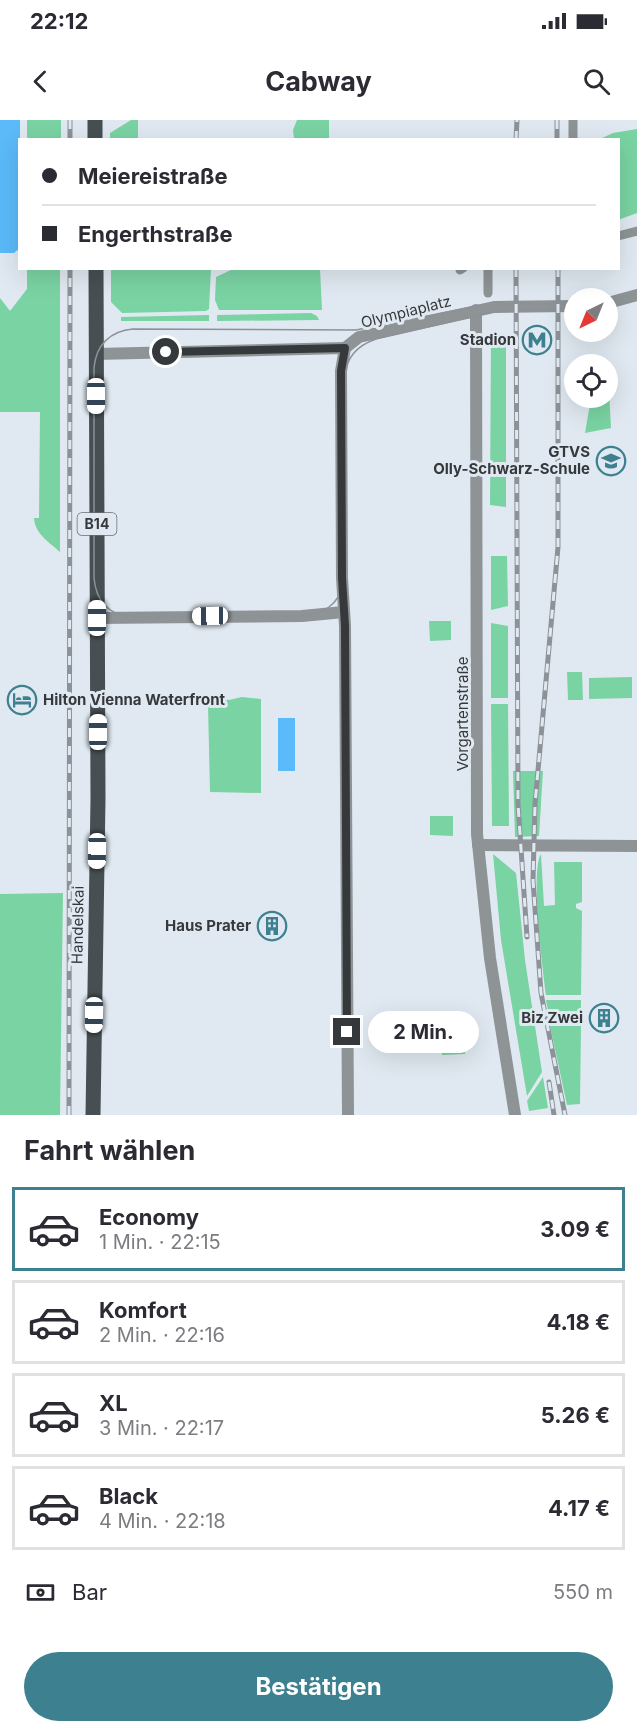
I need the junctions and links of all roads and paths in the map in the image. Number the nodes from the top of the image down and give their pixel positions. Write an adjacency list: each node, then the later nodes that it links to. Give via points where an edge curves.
1 (94, 120): 3 (main road)
2 (573, 120): 4 (street)
3 (95, 138)
4 (573, 138)
5 (637, 231): 6 (street)
6 (620, 235)
7 (96, 270): 15 (main road, Handelskai / B14)
8 (488, 270): 9 (street)
9 (488, 292)
10 (637, 295): 11 (street)
11 (618, 300)
12 (564, 306): 13 (street, Olympiaplatz)
13 (476, 310): 14 (street, Olympiaplatz, via 359,337); 18 (street, Vorgartenstraße)
14 (345, 348): 15 (street); 16 (street, via 341,371)
15 (96, 354): 17 (main road, Handelskai / B14)
16 (344, 612): 17 (street); 21 (street)
17 (97, 618): 20 (main road, Handelskai / B14)
18 (478, 845): 19 (street); 22 (street, Vorgartenstraße, via 490,958)
19 (637, 846)
20 (93, 1115)
21 (348, 1115)
22 (515, 1115)

